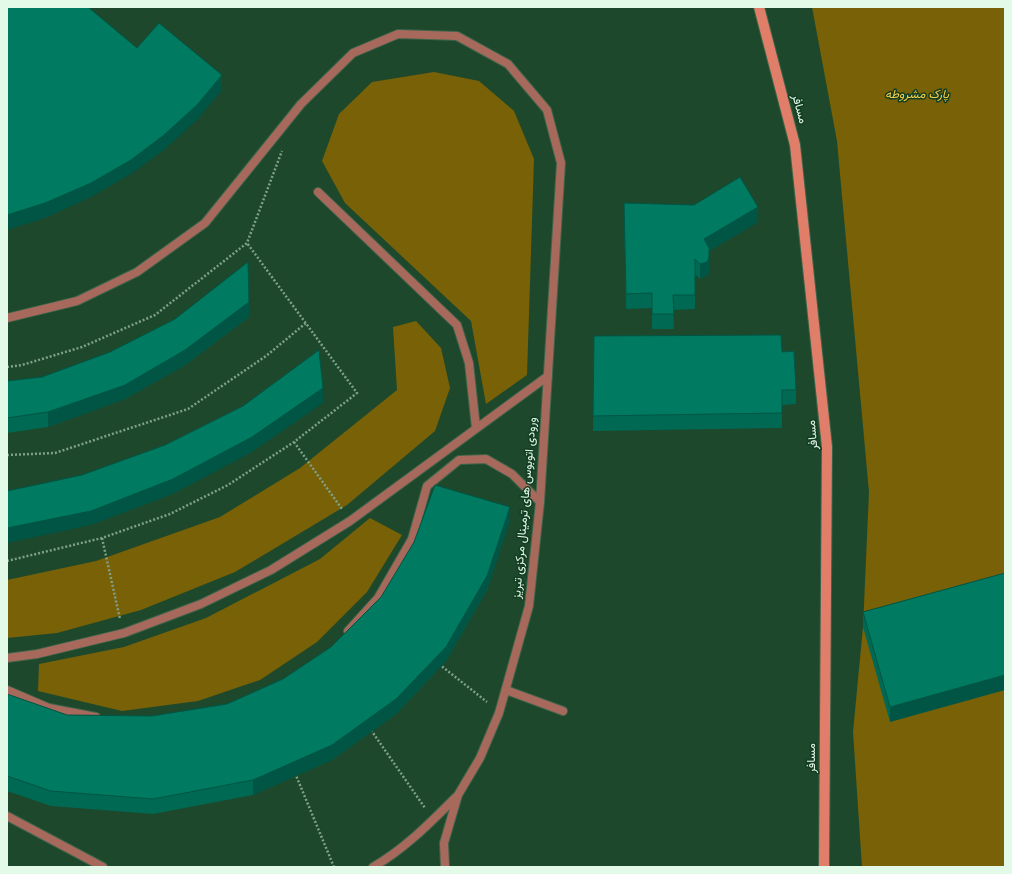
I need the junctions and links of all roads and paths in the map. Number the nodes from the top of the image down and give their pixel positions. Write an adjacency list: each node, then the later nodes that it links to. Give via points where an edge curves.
1 (759, 7): 34 (main road, مسافر, via 795,145 827,447)
2 (284, 148): 4 (path)
3 (318, 192): 9 (lane, via 457,325 470,363)
4 (247, 243): 6 (path); 7 (path, via 155,316 82,348)
5 (7, 318): 8 (lane, ورودی اتوبوس های ترمینال مرکزی تبریز, via 77,301 137,272 205,223 301,104 353,52 398,34 457,36 508,64 547,110 561,163)
6 (306, 323): 10 (path, via 357,393); 11 (path, via 266,356 188,410 55,453)
7 (7, 367)
8 (548, 376): 9 (lane); 12 (lane, ورودی اتوبوس های ترمینال مرکزی تبریز)
9 (476, 428): 13 (lane)
10 (294, 442): 13 (path); 14 (path, via 228,485 170,514)
11 (7, 455)
12 (540, 502): 17 (lane, via 512,474 486,459 459,460 427,486 412,539 378,598); 21 (lane, ورودی اتوبوس های ترمینال مرکزی تبریز, via 528,606)
13 (350, 521): 16 (lane, via 271,570 201,604)
14 (102, 538): 15 (path); 16 (path)
15 (7, 561)
16 (124, 633): 18 (lane, via 37,654)
17 (344, 635)
18 (7, 658)
19 (436, 662): 23 (path)
20 (7, 690): 24 (lane, via 49,708)
21 (506, 690): 22 (lane); 23 (lane, ورودی اتوبوس های ترمینال مرکزی تبریز)
22 (564, 711)
23 (499, 713): 27 (lane, ورودی اتوبوس های ترمینال مرکزی تبریز, via 480,758)
24 (102, 718)
25 (369, 727): 29 (path)
26 (292, 766): 31 (path)
27 (458, 795): 29 (lane); 33 (lane, ورودی اتوبوس های ترمینال مرکزی تبریز, via 444,843)
28 (7, 816): 30 (lane)
29 (433, 820): 32 (lane, via 391,857)
30 (103, 867)
31 (334, 867)
32 (373, 867)
33 (445, 867)
34 (824, 867)

